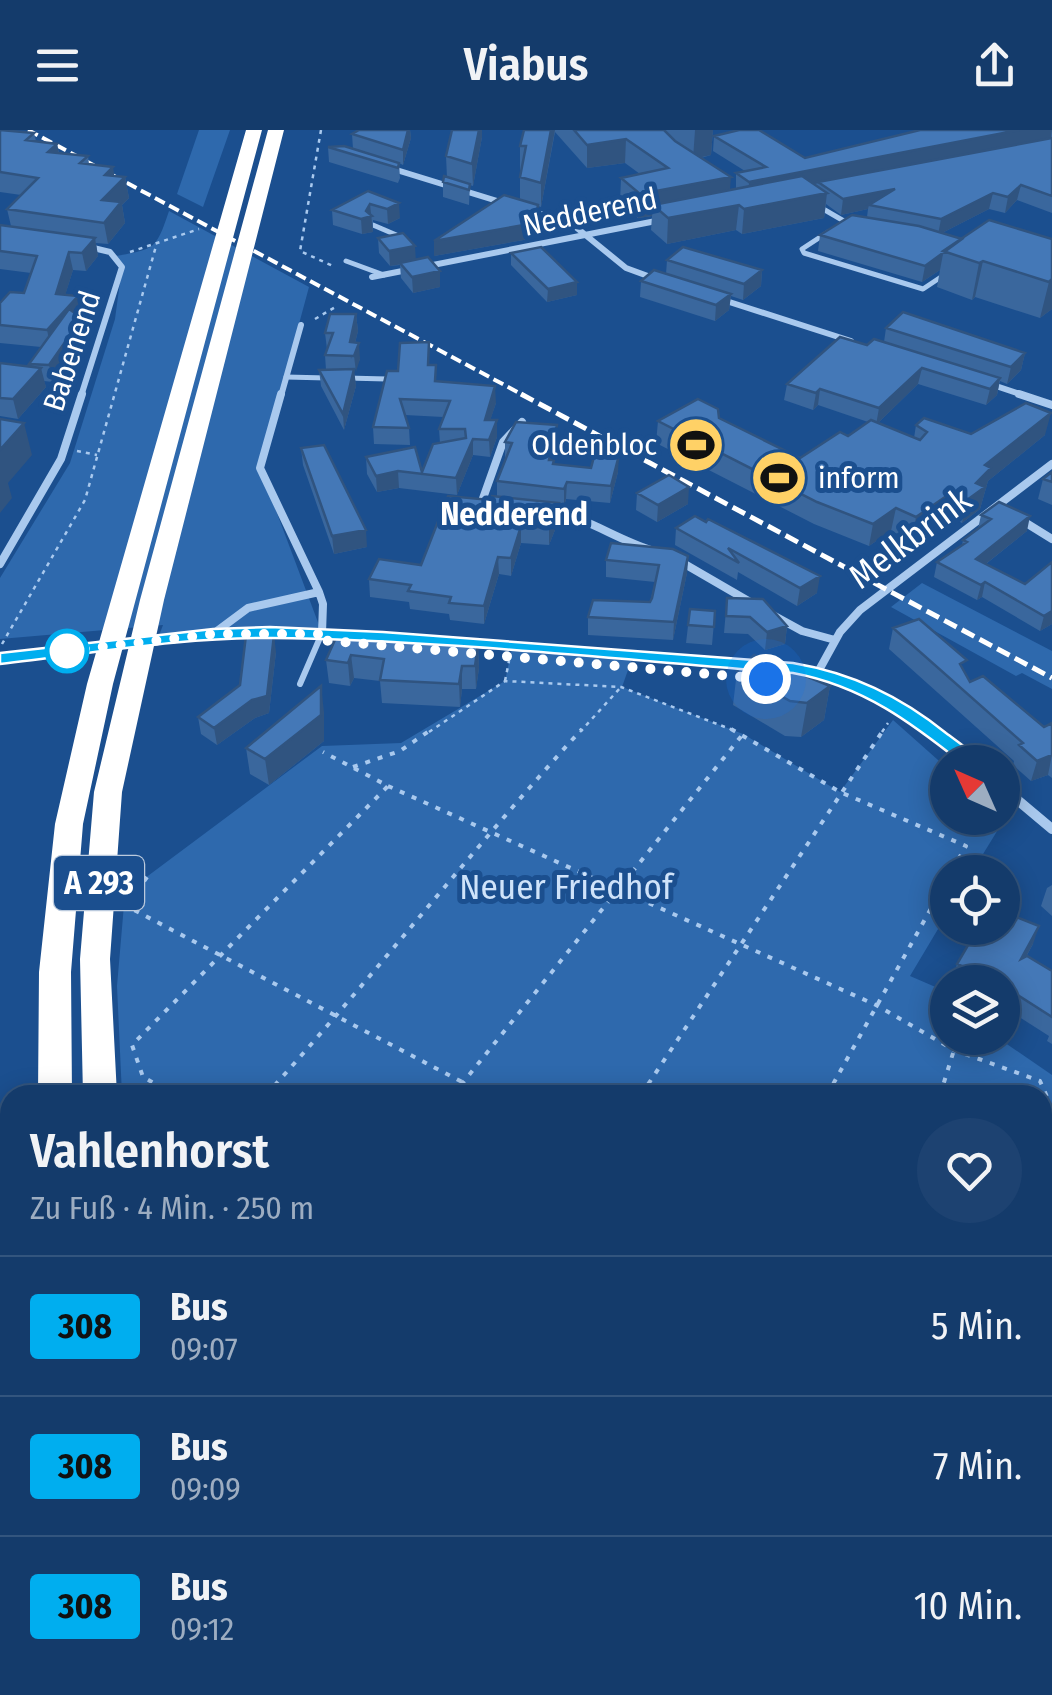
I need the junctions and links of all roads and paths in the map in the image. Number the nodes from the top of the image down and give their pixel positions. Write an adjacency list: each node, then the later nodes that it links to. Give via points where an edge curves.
1 (254, 130): 18 (highway, A 293, via 230,218)
2 (322, 130): 22 (path, via 300,251 358,278)
3 (276, 131): 18 (highway, A 293, via 251,227)
4 (384, 166): 11 (street, via 572,224)
5 (813, 203): 7 (lane)
6 (666, 219): 11 (street, Nedderend)
7 (842, 223): 9 (lane); 20 (lane, via 804,253 924,290)
8 (373, 225): 14 (lane)
9 (859, 225)
10 (199, 229): 13 (path)
11 (588, 235): 19 (street, Nedderend); 23 (street, via 626,268)
12 (70, 244): 15 (street, Babenend)
13 (156, 246): 15 (path); 43 (path, via 85,500)
14 (410, 246)
15 (116, 256): 38 (street, Babenend, via 122,267 66,447)
16 (420, 257): 19 (lane)
17 (346, 261): 21 (lane)
18 (231, 262): 74 (highway, A 293, via 122,604 76,788 61,886); 75 (highway, A 293, via 108,792 95,959)
19 (429, 267): 21 (street, Nedderend)
20 (950, 271)
21 (384, 275): 22 (street, Nedderend)
22 (372, 277)
23 (674, 285)
24 (707, 296): 27 (street)
25 (338, 306): 26 (path)
26 (302, 325): 28 (street)
27 (866, 345)
28 (286, 376): 29 (lane); 39 (street, via 260,468)
29 (387, 379)
30 (976, 379): 31 (street)
31 (1052, 405)
32 (522, 422): 34 (street, via 502,442 482,504)
33 (1052, 464): 35 (street, Melkbrink)
34 (501, 506)
35 (994, 508): 37 (street); 42 (street, Melkbrink, via 872,601)
36 (539, 510): 42 (street, via 572,514 616,539 682,562 792,626)
37 (1052, 539)
38 (0, 564)
39 (319, 592): 40 (street, via 257,605); 41 (street)
40 (213, 634): 41 (street); 45 (street)
41 (322, 634): 44 (street); 48 (lane)
42 (835, 640): 46 (street, Melkbrink)
43 (0, 648)
44 (512, 648): 46 (street); 47 (path)
45 (0, 658)
46 (818, 672): 54 (street, via 898,705)
47 (505, 681): 49 (path); 56 (path, via 400,751)
48 (300, 684)
49 (621, 686): 53 (path); 61 (path)
50 (882, 710): 51 (path)
51 (896, 720)
52 (888, 723): 58 (path)
53 (743, 734): 58 (path); 64 (path)
54 (951, 745)
55 (322, 752): 56 (path)
56 (352, 767): 57 (path)
57 (388, 786): 61 (path); 67 (path)
58 (840, 792): 62 (path, via 966,846); 66 (path)
59 (1020, 802): 60 (street)
60 (1052, 829)
61 (488, 832): 64 (path); 69 (path)
62 (961, 855)
63 (147, 877): 67 (path, via 130,900 134,910)
64 (615, 890): 66 (path); 73 (path)
65 (930, 909): 68 (path)
66 (742, 946): 68 (path); 80 (path)
67 (217, 956): 69 (path); 76 (path, via 132,1045 143,1077)
68 (876, 1005): 70 (path); 81 (path)
69 (336, 1018): 73 (path); 77 (path)
70 (930, 1036)
71 (952, 1055): 82 (path)
72 (968, 1055): 83 (path)
73 (463, 1082): 78 (path); 79 (path)
74 (55, 1085)
75 (100, 1085)
76 (157, 1085)
77 (275, 1085)
78 (460, 1085)
79 (469, 1085)
80 (648, 1085)
81 (832, 1085)
82 (943, 1085)
83 (1042, 1085)

